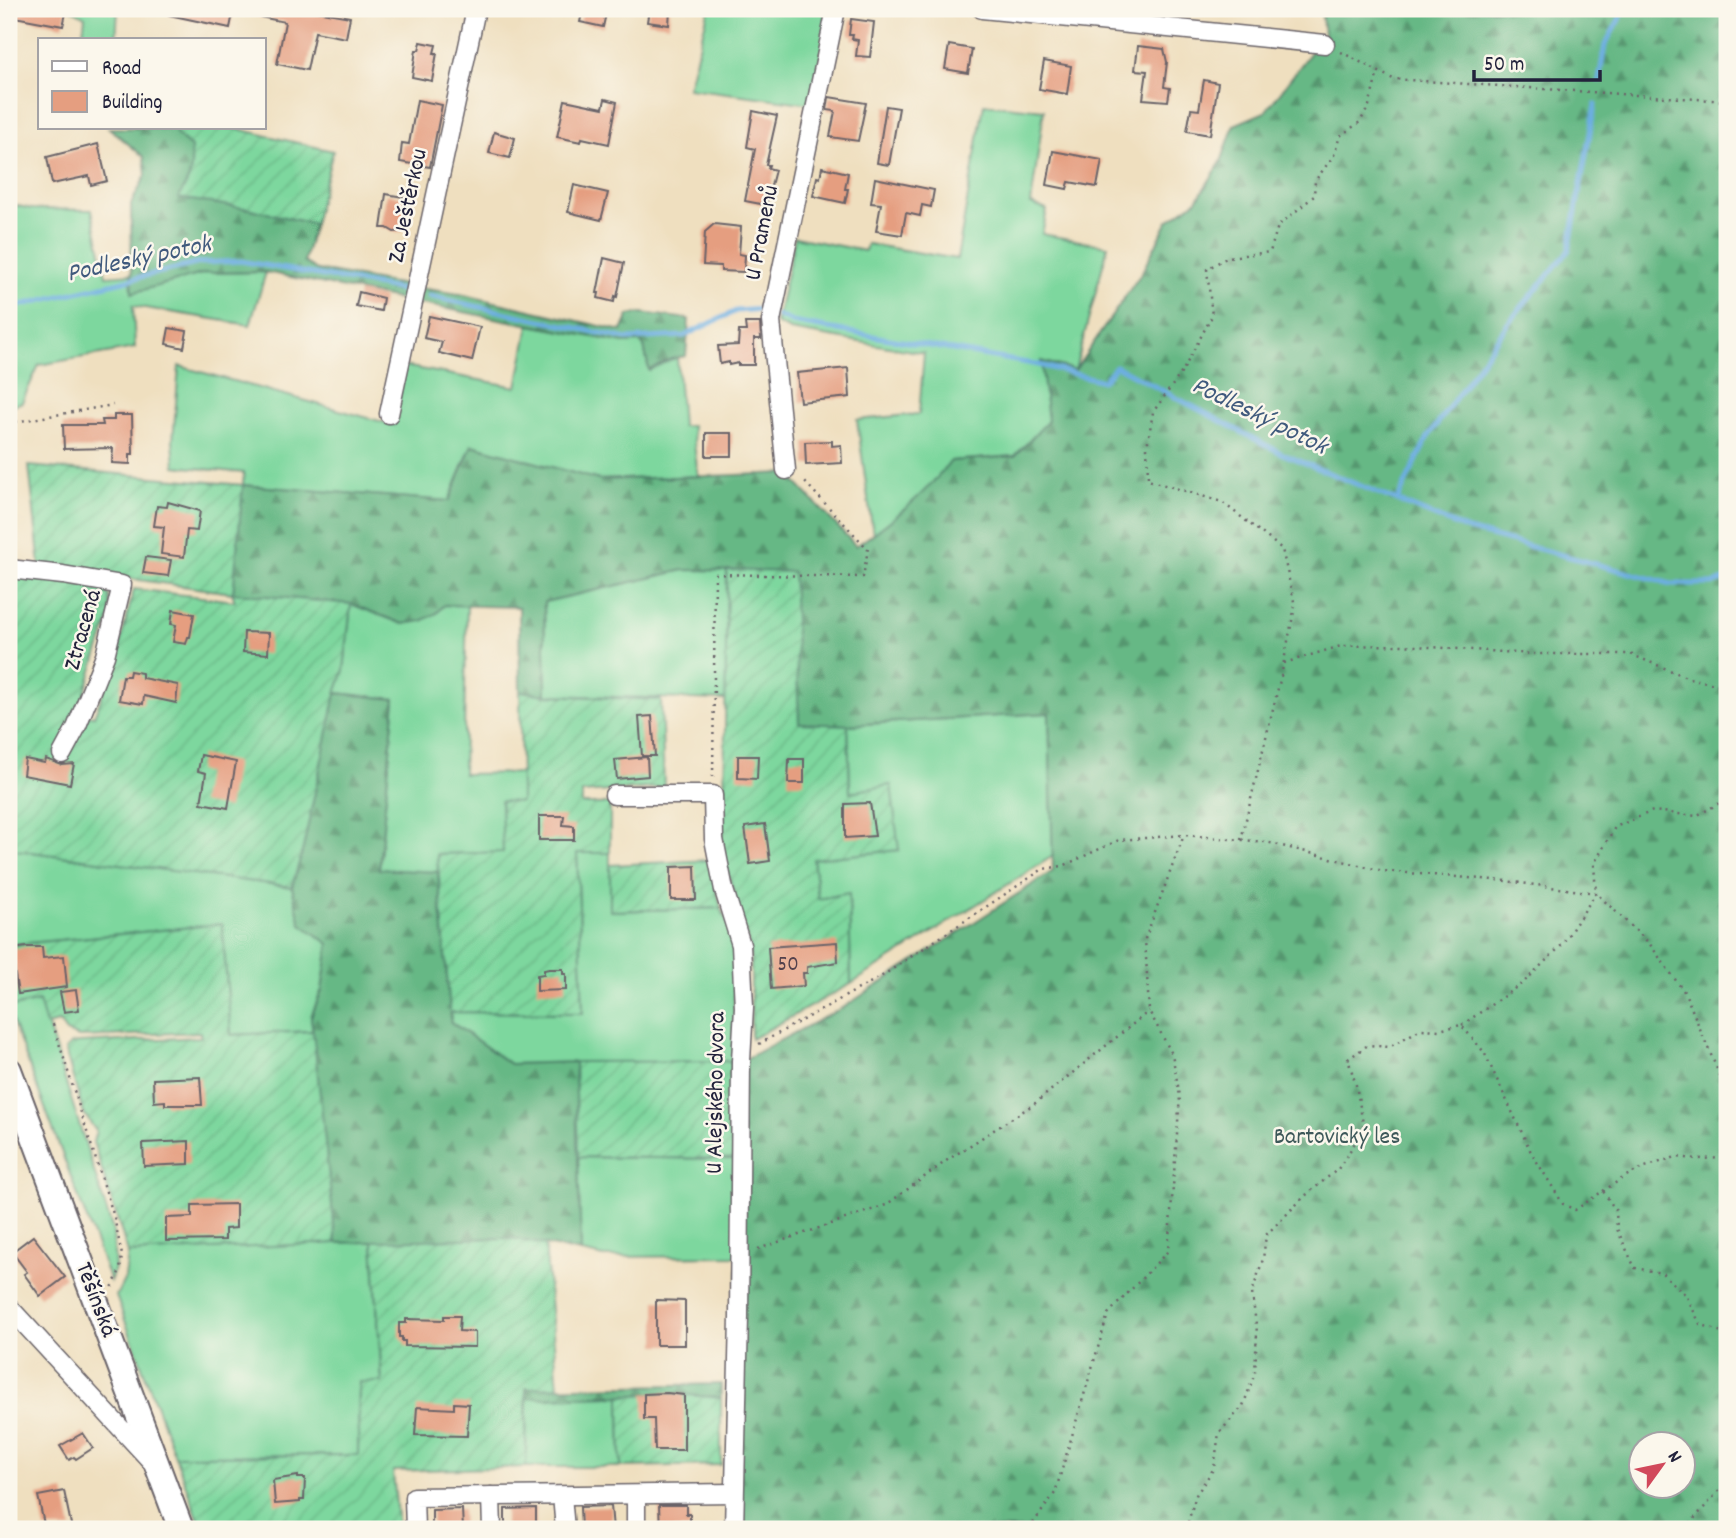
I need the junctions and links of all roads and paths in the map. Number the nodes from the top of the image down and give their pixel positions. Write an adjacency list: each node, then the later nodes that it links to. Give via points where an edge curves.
1 (476, 9): 8 (street, Za Ještěrkou)
2 (836, 9): 10 (street, U Pramenů, via 771,320)
3 (982, 9): 4 (street)
4 (1325, 44): 5 (path)
5 (1378, 72): 6 (path, via 1393,79); 12 (path, via 1360,122 1340,136 1334,155 1315,181 1314,196 1278,226 1270,252 1228,257 1207,269 1212,316 1182,372 1153,412 1147,447 1148,480 1222,502 1282,549 1295,606)
6 (1727, 101)
7 (113, 405): 9 (path)
8 (389, 414)
9 (9, 423)
10 (785, 466): 15 (path, via 869,549 863,577 715,574)
11 (9, 569): 14 (street, Ztracená, via 122,586 105,656)
12 (1284, 663): 13 (path, via 1341,646 1630,654 1689,678); 19 (path)
13 (1727, 687)
14 (62, 754)
15 (713, 794): 16 (street); 24 (street, U Alejského dvora, via 714,839 741,945 744,1007)
16 (614, 795)
17 (1727, 799): 20 (path, via 1696,816 1653,811 1615,827 1594,864)
18 (1185, 835): 19 (path); 21 (path, via 1145,939); 24 (path, via 1119,840 1063,866 1043,869 882,976 742,1051)
19 (1241, 840): 20 (path, via 1383,871)
20 (1596, 893): 23 (path, via 1561,946 1524,982); 26 (path, via 1649,943 1685,993)
21 (1149, 1012): 29 (path, via 1034,1104 886,1205); 45 (path, via 1172,1054 1181,1096 1168,1251 1108,1314 1055,1493)
22 (52, 1024): 31 (path, via 122,1255 117,1279)
23 (1461, 1025): 28 (path, via 1484,1052 1531,1152 1563,1204 1575,1210); 46 (path, via 1421,1028 1389,1046 1368,1045 1348,1059 1364,1129 1338,1168 1266,1235 1252,1293 1255,1373 1243,1406 1219,1433 1214,1468 1196,1495)
24 (740, 1061): 29 (street, U Alejského dvora)
25 (9, 1070): 31 (main road, Těšínská)
26 (1727, 1093)
27 (1727, 1158): 28 (path, via 1676,1157 1645,1167)
28 (1603, 1191): 32 (path, via 1616,1211 1617,1229 1635,1268 1662,1273 1686,1295 1700,1324)
29 (740, 1255): 35 (street, U Alejského dvora)
30 (9, 1307): 33 (street)
31 (99, 1308): 33 (main road, Těšínská)
32 (1727, 1334)
33 (160, 1470): 39 (main road, Těšínská)
34 (1727, 1482): 47 (path)
35 (734, 1493): 36 (street); 44 (street, U Alejského dvora)
36 (636, 1495): 38 (street); 43 (street)
37 (491, 1496): 38 (street); 40 (street, via 414,1497); 41 (street)
38 (562, 1496): 42 (street)
39 (181, 1529)
40 (415, 1529)
41 (492, 1529)
42 (565, 1529)
43 (636, 1529)
44 (734, 1529)
45 (1029, 1529)
46 (1186, 1529)
47 (1685, 1529)

